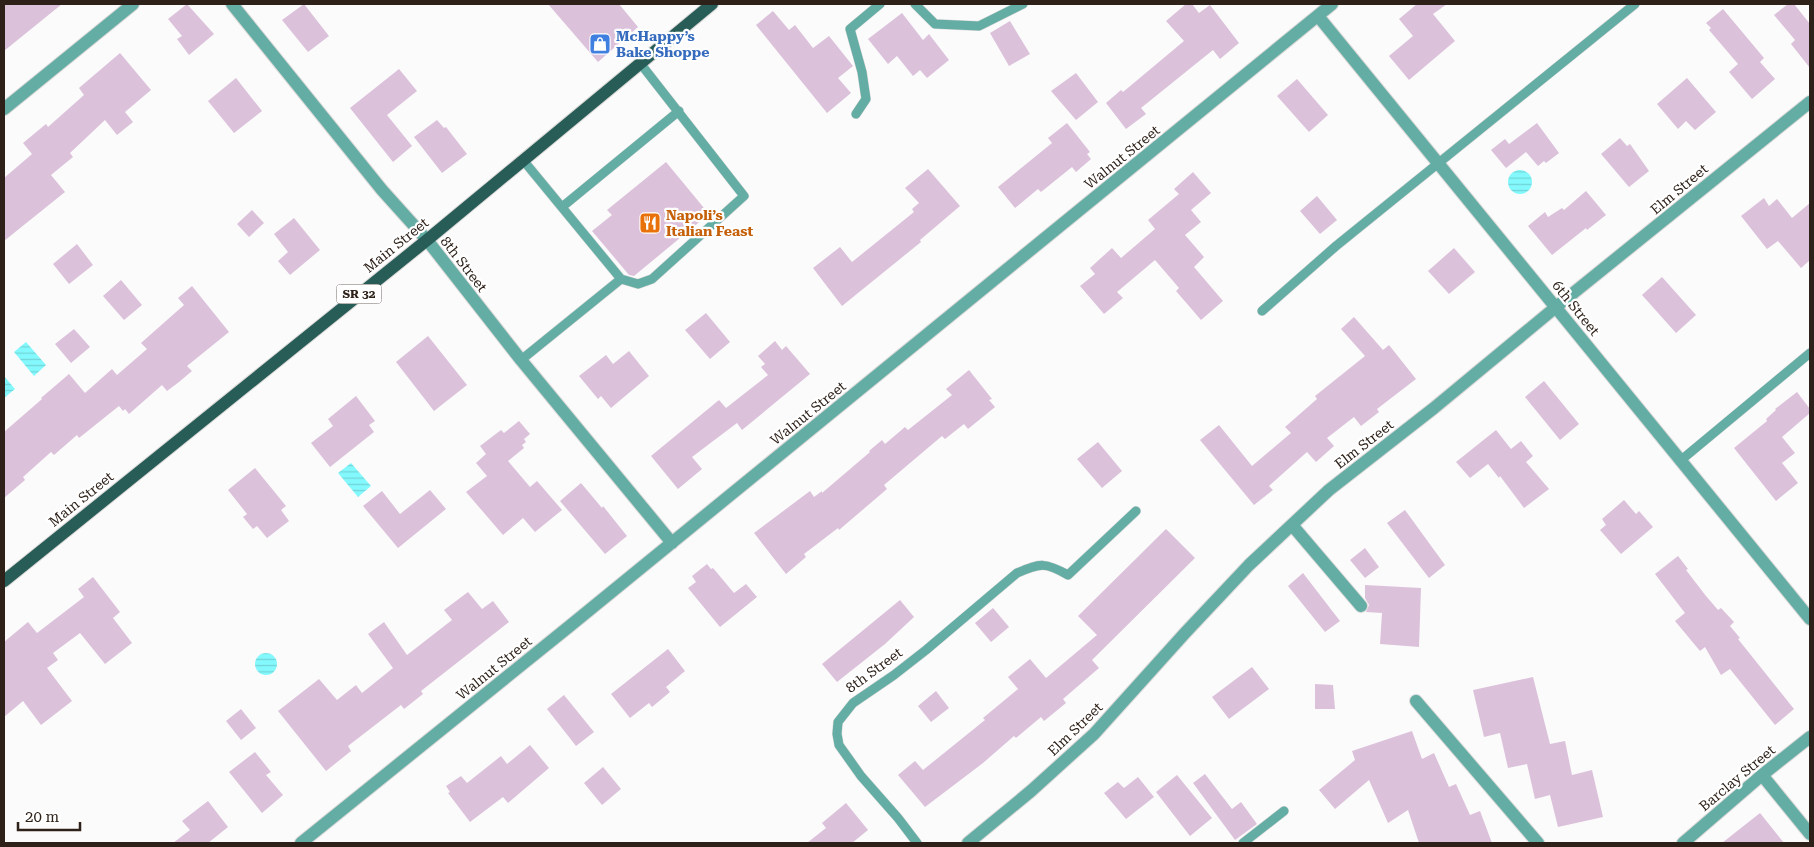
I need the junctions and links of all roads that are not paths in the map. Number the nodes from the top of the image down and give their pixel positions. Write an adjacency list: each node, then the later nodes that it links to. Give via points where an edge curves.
1 (133, 4): 12 (street)
2 (232, 4): 18 (street, 8th Street, via 382,190)
3 (712, 4): 10 (main road, Main Street / SR 32)
4 (880, 4): 14 (lane, via 850,29 866,99)
5 (915, 4): 6 (lane, via 935,24 979,26)
6 (1023, 4)
7 (1332, 4): 9 (street, Walnut Street)
8 (1635, 4): 16 (lane)
9 (1318, 16): 16 (street, 6th Street); 27 (street, Walnut Street)
10 (640, 63): 13 (lane); 15 (main road, Main Street / SR 32)
11 (1810, 102): 20 (street, Elm Street)
12 (4, 109)
13 (679, 111): 17 (lane); 19 (lane, via 744,196 652,279 638,284)
14 (856, 114)
15 (523, 160): 17 (lane); 18 (main road, Main Street / SR 32)
16 (1438, 163): 20 (street, 6th Street); 21 (lane)
17 (562, 207): 19 (lane)
18 (427, 240): 23 (street, 8th Street); 28 (main road, Main Street / SR 32)
19 (621, 279): 23 (lane)
20 (1556, 307): 24 (street, 6th Street); 26 (street, Elm Street, via 1329,490)
21 (1262, 311)
22 (1810, 354): 24 (lane)
23 (521, 360): 27 (street, 8th Street)
24 (1680, 461): 30 (street, 6th Street)
25 (1136, 511): 37 (lane, 8th Street, via 1068,575 1051,565 1017,572 926,650 854,703 838,722 839,745)
26 (1292, 525): 29 (street); 38 (street, Elm Street, via 1249,565 1094,734)
27 (672, 543): 36 (street, Walnut Street)
28 (4, 581)
29 (1361, 606)
30 (1810, 619)
31 (1416, 701): 40 (street)
32 (1810, 737): 33 (street, Barclay Street)
33 (1762, 775): 35 (street); 41 (street, Barclay Street)
34 (1284, 810): 39 (lane)
35 (1810, 834)
36 (301, 843)
37 (916, 843)
38 (968, 843)
39 (1244, 843)
40 (1538, 843)
41 (1683, 843)

